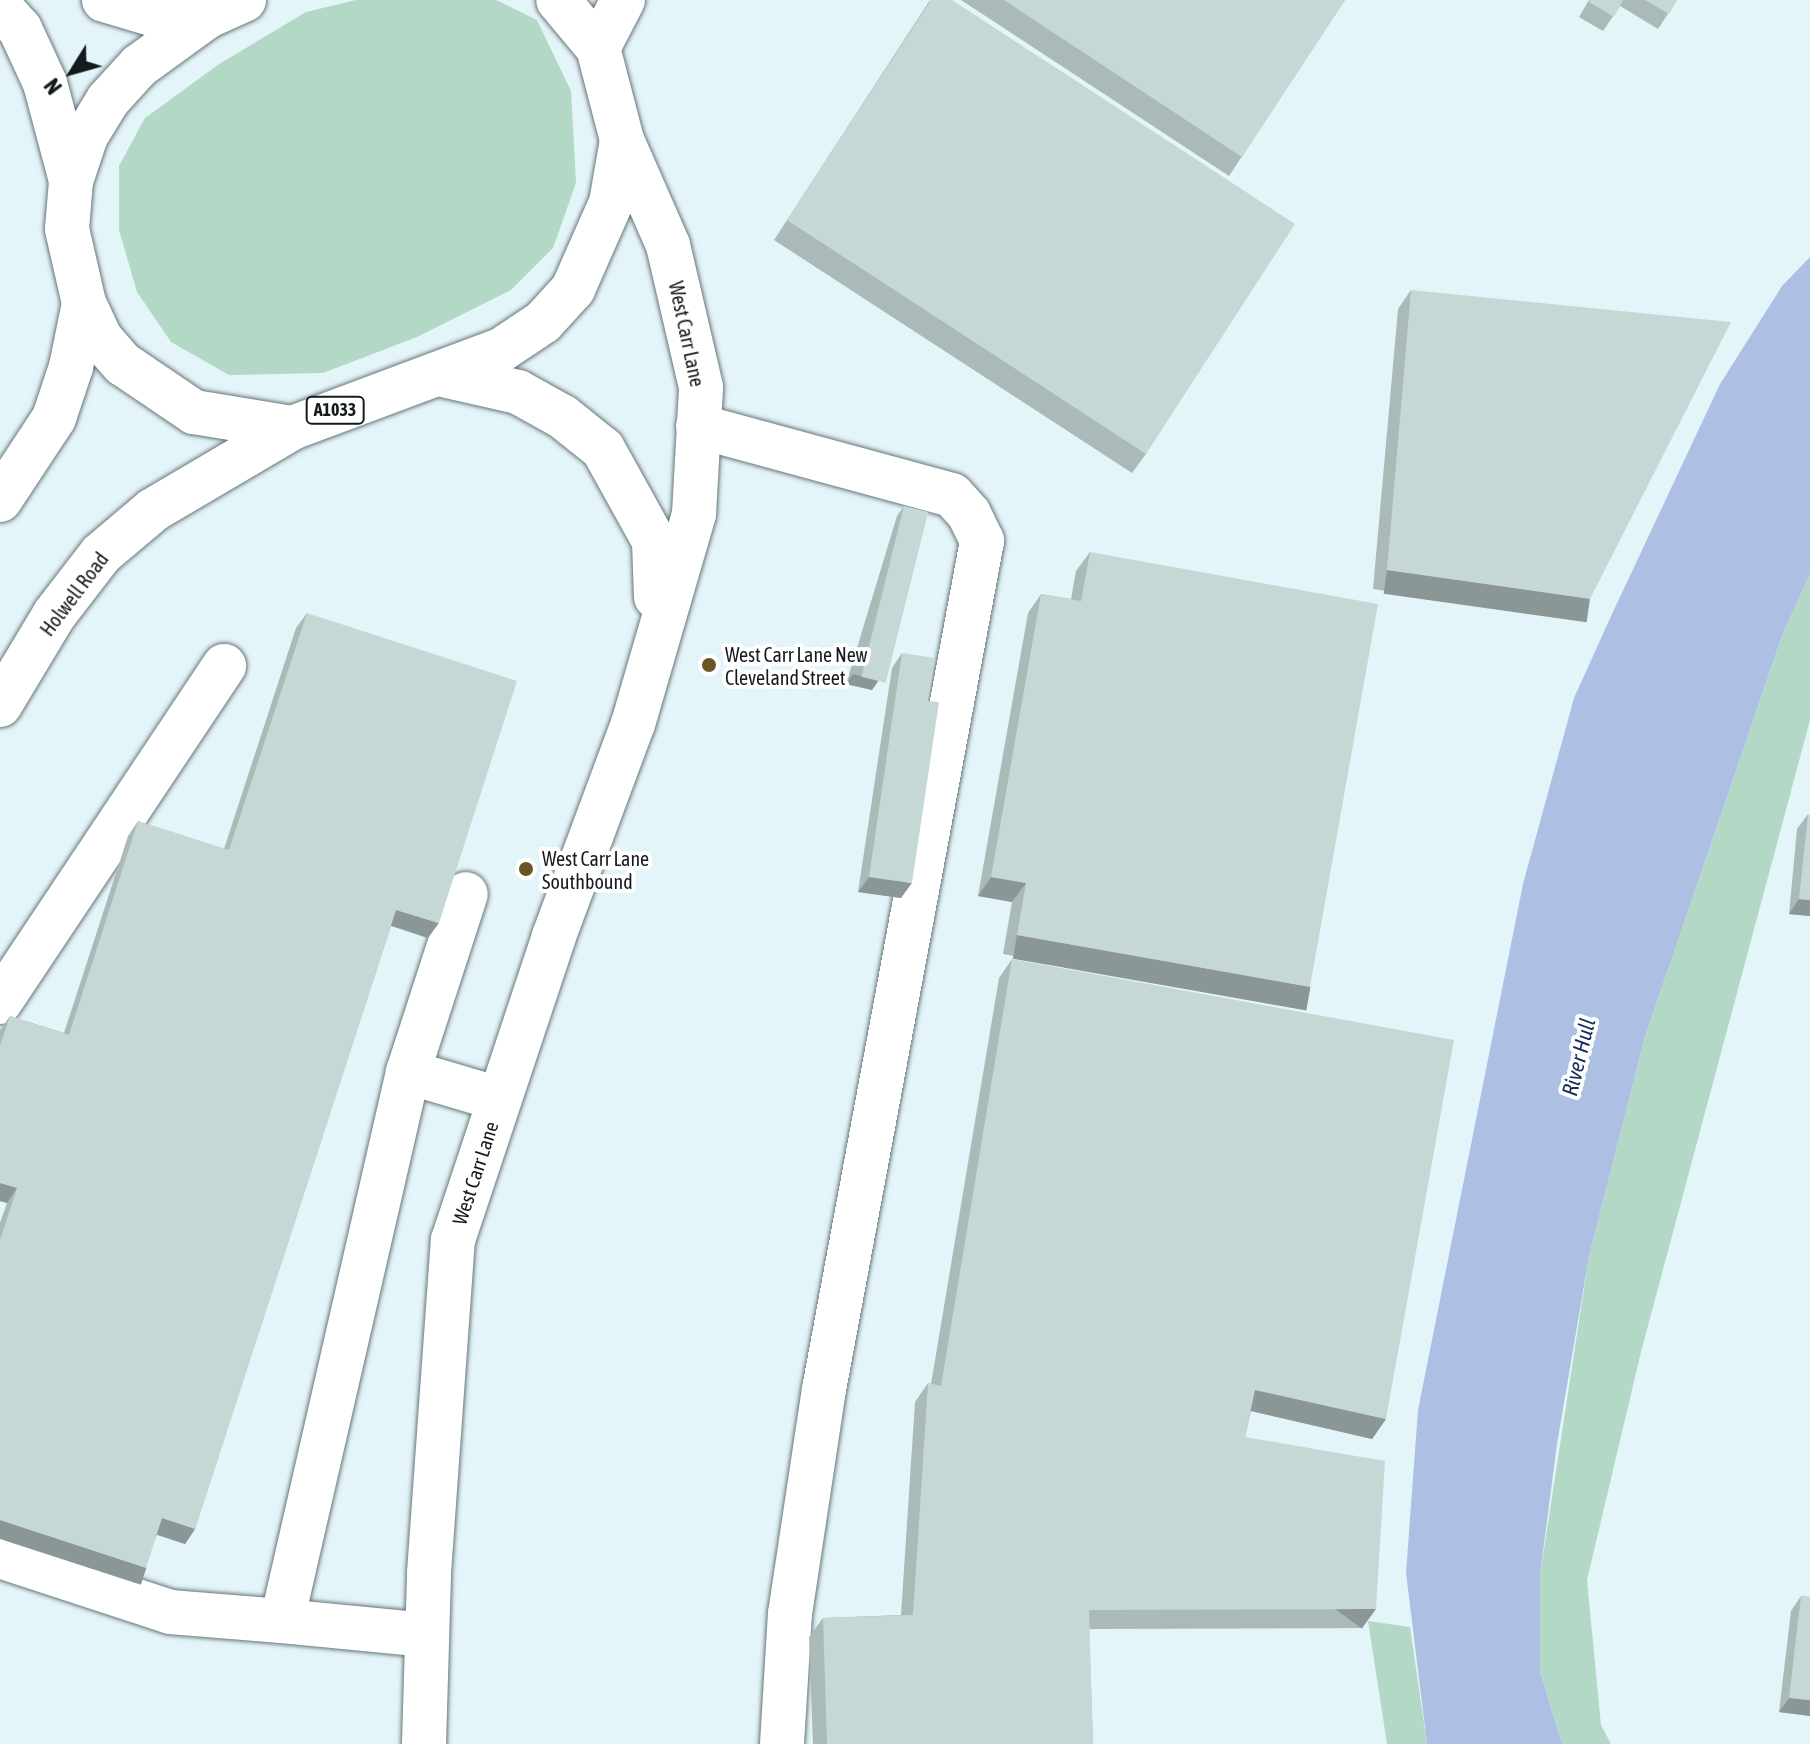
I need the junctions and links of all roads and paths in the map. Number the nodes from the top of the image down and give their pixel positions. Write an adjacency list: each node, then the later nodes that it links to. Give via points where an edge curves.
1 (104, 0): 5 (main road, via 152,14)
2 (558, 0): 6 (main road, A1033)
3 (623, 0): 6 (main road)
4 (0, 7): 8 (main road, via 20,29 45,83)
5 (226, 8): 8 (main road, A1033, via 139,66 108,100 86,136)
6 (598, 48): 7 (main road, A1033)
7 (622, 140): 10 (main road, A1033, via 611,203 573,289 543,322); 11 (main road, West Carr Lane, via 668,245 701,387)
8 (71, 181): 9 (main road, A1033, via 67,229)
9 (84, 303): 12 (main road, A1033, via 100,338 155,389 194,412); 13 (main road, A1033, via 54,418)
10 (443, 375): 12 (main road, A1033); 14 (main road, West Carr Lane, via 518,392 563,417 603,449 654,541)
11 (698, 426): 14 (main road, West Carr Lane, via 694,514); 25 (main road, via 952,495 982,541 824,1389 790,1613)
12 (292, 428): 16 (main road, Holwell Road / A1033, via 153,510 101,554 54,615)
13 (0, 500)
14 (658, 628): 20 (main road, West Carr Lane, via 633,724)
15 (224, 666): 18 (main road)
16 (0, 705)
17 (466, 894): 19 (main road)
18 (0, 1002)
19 (408, 1072): 20 (main road); 22 (main road)
20 (499, 1099): 23 (main road, West Carr Lane, via 453,1240)
21 (0, 1556): 22 (main road, via 170,1612)
22 (282, 1621): 23 (main road)
23 (427, 1635): 24 (main road, West Carr Lane)
24 (424, 1744)
25 (782, 1744)

